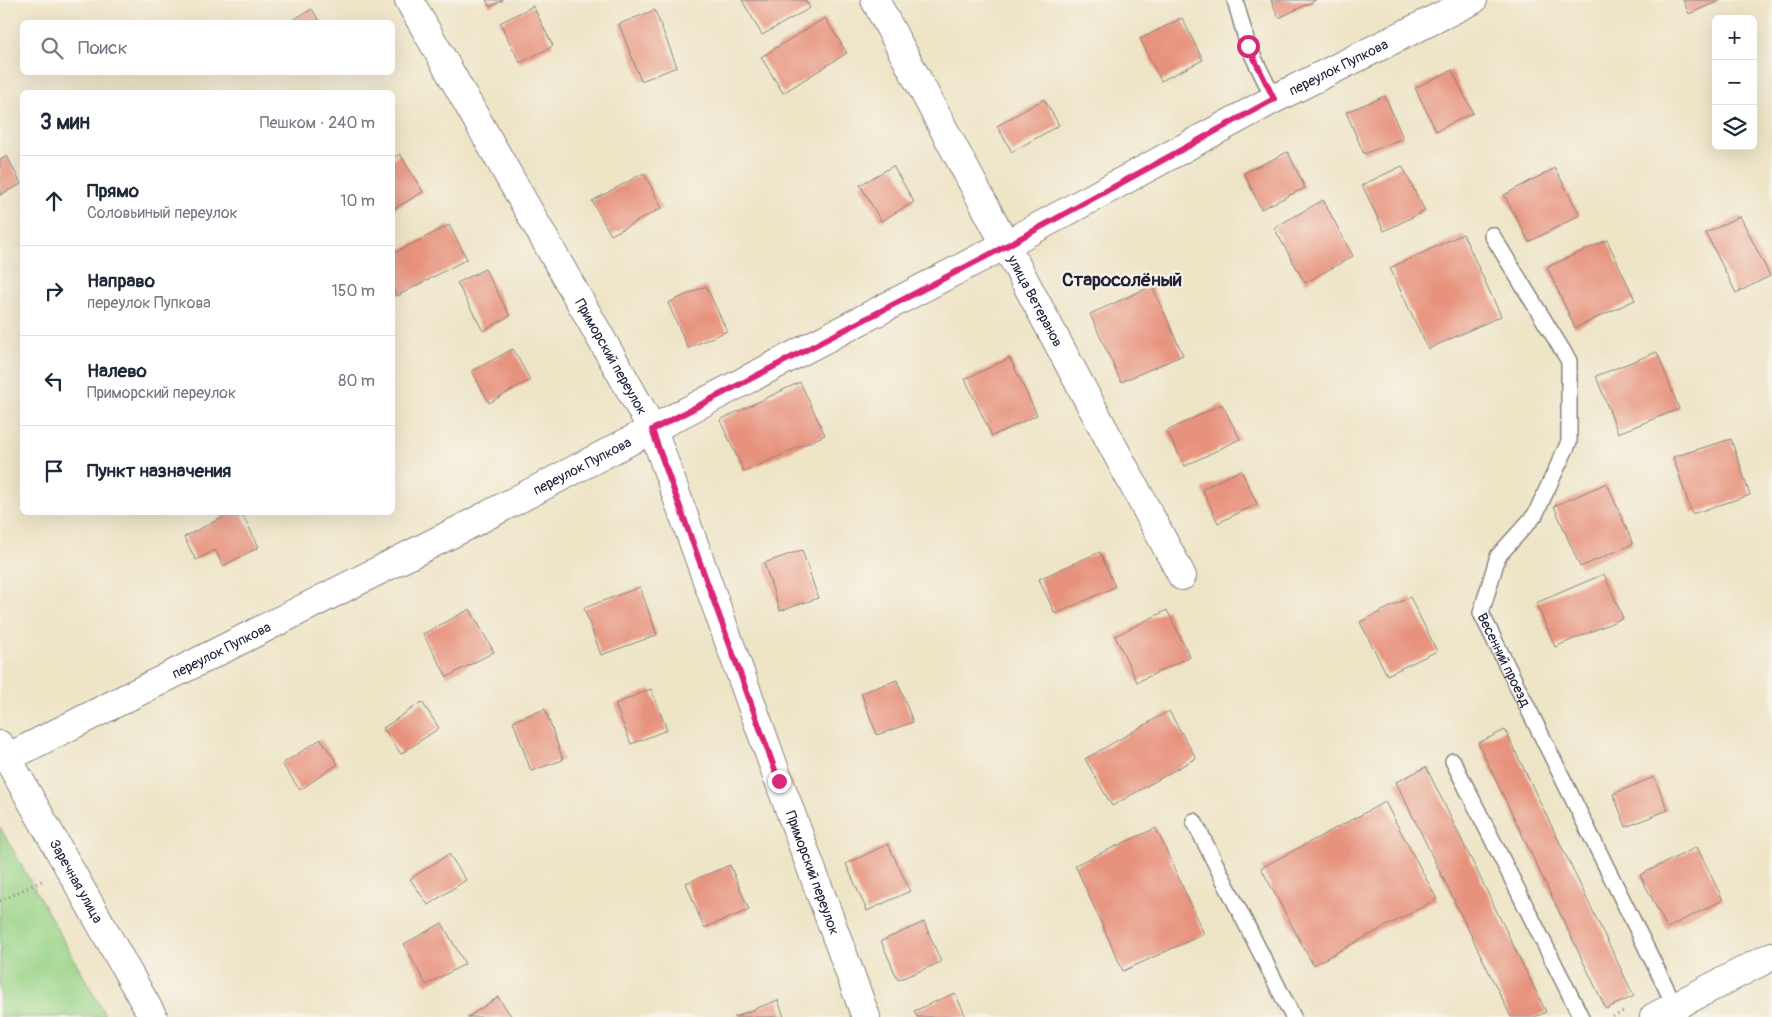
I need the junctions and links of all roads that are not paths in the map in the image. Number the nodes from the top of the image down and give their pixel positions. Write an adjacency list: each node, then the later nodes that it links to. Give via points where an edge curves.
1 (409, 0): 8 (street, Приморский переулок)
2 (875, 0): 7 (street, улица Ветеранов)
3 (1235, 0): 5 (lane, via 1248,46)
4 (1473, 0): 5 (street, переулок Пупкова)
5 (1274, 99): 7 (street, переулок Пупкова)
6 (1492, 235): 14 (lane, Весенний проезд, via 1569,361 1569,442 1535,515 1498,556 1481,613)
7 (1006, 246): 8 (street, переулок Пупкова); 9 (street, улица Ветеранов)
8 (652, 430): 10 (street, переулок Пупкова, via 454,533); 16 (street, Приморский переулок)
9 (1182, 576)
10 (4, 752): 15 (street, Заречная улица)
11 (1453, 761): 18 (lane)
12 (1194, 821): 17 (lane)
13 (1772, 956): 14 (street)
14 (1664, 1012)
15 (153, 1017)
16 (866, 1017)
17 (1293, 1017)
18 (1581, 1017)

